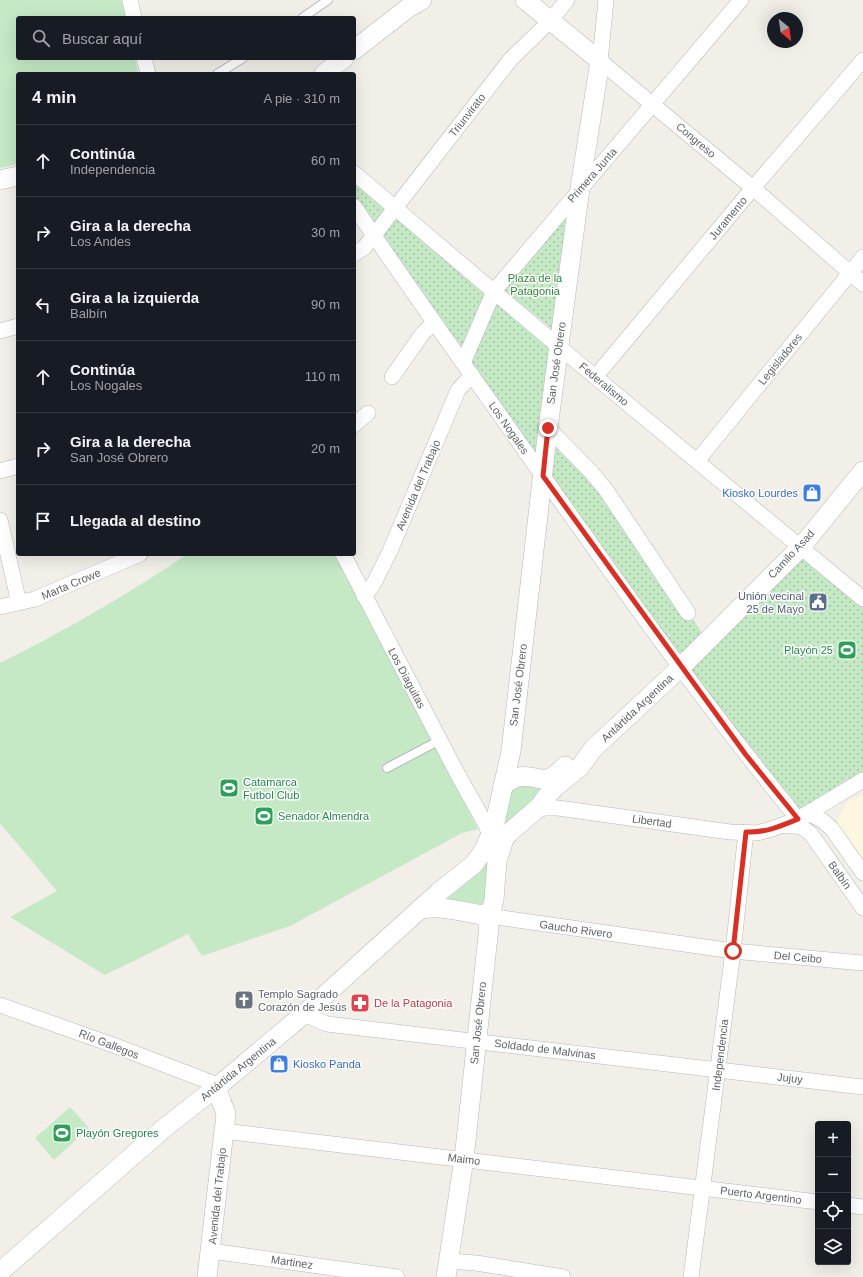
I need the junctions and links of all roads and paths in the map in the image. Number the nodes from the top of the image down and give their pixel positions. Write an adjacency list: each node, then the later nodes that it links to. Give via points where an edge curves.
1 (130, 0): 8 (street)
2 (328, 0): 9 (lane)
3 (525, 0): 10 (street, Congreso)
4 (567, 0): 10 (street, Triunvirato)
5 (606, 0): 16 (street, San José Obrero)
6 (741, 0): 20 (street, Primera Junta)
7 (411, 4): 11 (street)
8 (134, 16)
9 (305, 16)
10 (550, 21): 16 (street, Congreso); 27 (street, Triunvirato, via 510,60)
11 (356, 48)
12 (144, 60): 17 (street)
13 (240, 60): 18 (lane)
14 (342, 60): 19 (street)
15 (863, 60): 25 (street, Juramento)
16 (600, 61): 20 (street, Congreso); 24 (street, San José Obrero)
17 (148, 72)
18 (220, 72)
19 (326, 72)
20 (653, 104): 24 (street, Primera Junta); 25 (street, Congreso)
21 (356, 175): 27 (street, Federalismo)
22 (16, 176): 23 (street)
23 (0, 180)
24 (580, 188): 33 (street, Primera Junta); 37 (street, San José Obrero)
25 (753, 188): 31 (street, Congreso); 39 (street, Juramento)
26 (356, 209): 28 (street, Los Nogales)
27 (395, 209): 28 (street, Triunvirato); 33 (street, Federalismo)
28 (373, 235): 29 (street, Triunvirato, via 364,248); 34 (street, Los Nogales)
29 (356, 253)
30 (863, 257): 31 (street, Legisladores)
31 (850, 272): 32 (street, Congreso); 44 (street, Legisladores)
32 (863, 284)
33 (494, 291): 37 (street, Federalismo); 38 (street, Primera Junta)
34 (434, 323): 38 (street, Los Nogales); 40 (street, via 423,333)
35 (16, 326): 36 (street)
36 (0, 330)
37 (558, 346): 39 (street, Federalismo); 43 (street, San José Obrero)
38 (468, 369): 48 (street, Los Nogales); 53 (street, Avenida del Trabajo, via 378,577)
39 (596, 376): 44 (street, Federalismo)
40 (392, 377)
41 (368, 413): 42 (street)
42 (356, 423)
43 (548, 428): 48 (street, San José Obrero); 57 (street, via 606,490)
44 (697, 461): 50 (street, Federalismo)
45 (16, 467): 47 (street)
46 (863, 470): 50 (street, Camilo Asad)
47 (0, 471)
48 (543, 476): 58 (street, Los Nogales); 60 (street, San José Obrero)
49 (0, 520): 55 (street)
50 (801, 547): 54 (street, Federalismo); 58 (street, Camilo Asad)
51 (135, 556): 55 (street, Marta Crowe, via 35,599)
52 (344, 556): 53 (street, Los Diaguitas)
53 (364, 596): 59 (street, Los Diaguitas)
54 (863, 599)
55 (20, 602): 56 (street, Marta Crowe)
56 (0, 607)
57 (688, 613)
58 (680, 667): 63 (street, Antártida Argentina, via 593,749 580,767 559,784); 67 (street, via 746,755)
59 (440, 740): 61 (lane); 66 (street, Los Diaguitas)
60 (511, 752): 63 (street, San José Obrero, via 514,771); 64 (street, San José Obrero)
61 (387, 768)
62 (863, 780): 65 (street)
63 (543, 790): 64 (street, Antártida Argentina, via 513,778); 70 (street, Libertad, via 730,832); 77 (street, via 540,806 504,839 497,862 492,908)
64 (502, 792): 66 (street, via 489,803); 71 (street, San José Obrero)
65 (832, 798): 67 (street); 69 (street, via 827,811)
66 (473, 801): 71 (street, Los Diaguitas)
67 (808, 814): 68 (street); 69 (street, via 822,820); 72 (street)
68 (778, 827): 70 (street, Libertad, via 756,833); 72 (street, via 803,828)
69 (832, 829): 73 (street, Balbín)
70 (746, 832): 78 (street, Independencia)
71 (490, 835): 74 (street, San José Obrero, via 474,864)
72 (817, 842): 75 (street, Balbín)
73 (863, 873)
74 (440, 900): 76 (street, Gaucho Rivero, via 430,907); 77 (street, Gaucho Rivero)
75 (863, 908)
76 (419, 910): 81 (street, Antártida Argentina)
77 (482, 916): 78 (street, Gaucho Rivero); 82 (street, San José Obrero, via 486,918 489,927)
78 (733, 951): 79 (street, Del Ceibo); 83 (street, Independencia)
79 (863, 963)
80 (0, 1005): 84 (street, Río Gallegos, via 210,1082)
81 (304, 1014): 82 (street, Soldado de Malvinas, via 327,1024); 84 (street, Antártida Argentina)
82 (476, 1041): 83 (street, Soldado de Malvinas); 87 (street, San José Obrero)
83 (717, 1069): 85 (street, Jujuy); 88 (street, Independencia)
84 (216, 1087): 86 (street); 95 (street, Antártida Argentina, via 163,1129)
85 (863, 1087)
86 (225, 1123): 87 (street, Maimo); 92 (street, Avenida del Trabajo)
87 (464, 1159): 88 (street, Maimo); 93 (street, San José Obrero)
88 (704, 1188): 89 (street, Puerto Argentino); 99 (street, Independencia)
89 (815, 1202)
90 (851, 1206): 91 (street)
91 (863, 1207)
92 (211, 1250): 96 (street, Avenida del Trabajo); 97 (street, Martinez)
93 (447, 1269): 94 (street)
94 (476, 1270): 98 (street)
95 (0, 1272)
96 (207, 1277)
97 (397, 1277)
98 (563, 1277)
99 (691, 1277)

